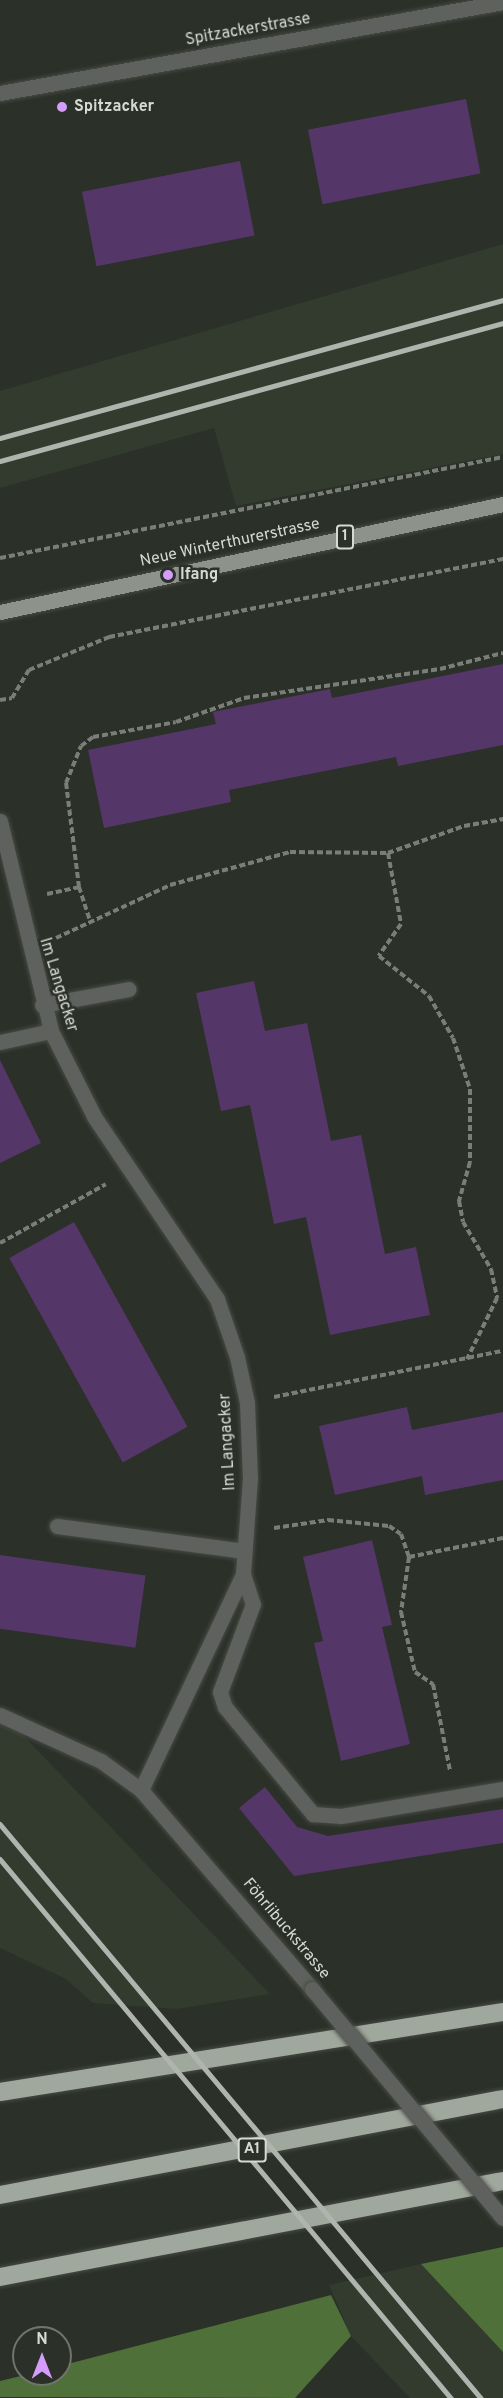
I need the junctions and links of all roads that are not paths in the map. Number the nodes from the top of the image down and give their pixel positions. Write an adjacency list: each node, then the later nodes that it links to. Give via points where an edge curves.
1 (503, 2): 2 (street, Spitzackerstrasse)
2 (0, 93)
3 (503, 504): 4 (main road, Neue Winterthurerstrasse / 1)
4 (0, 612)
5 (0, 821): 7 (street, Im Langacker)
6 (129, 989): 7 (street)
7 (42, 1005): 8 (street, Im Langacker)
8 (51, 1031): 9 (street); 11 (street, Im Langacker, via 95,1118 217,1299 247,1403 250,1478)
9 (0, 1042)
10 (57, 1526): 11 (street)
11 (244, 1551): 12 (street, Im Langacker)
12 (243, 1574): 14 (street, Im Langacker, via 253,1604 220,1692 225,1707 291,1792 313,1814 341,1816); 15 (street)
13 (0, 1715): 15 (street, Föhrlibuckstrasse, via 101,1761)
14 (503, 1789)
15 (141, 1790): 21 (street, Föhrlibuckstrasse, bridge)
16 (503, 2012): 17 (highway)
17 (0, 2092)
18 (503, 2099): 20 (highway, A1)
19 (503, 2181): 22 (highway)
20 (0, 2195)
21 (503, 2218)
22 (0, 2277)

